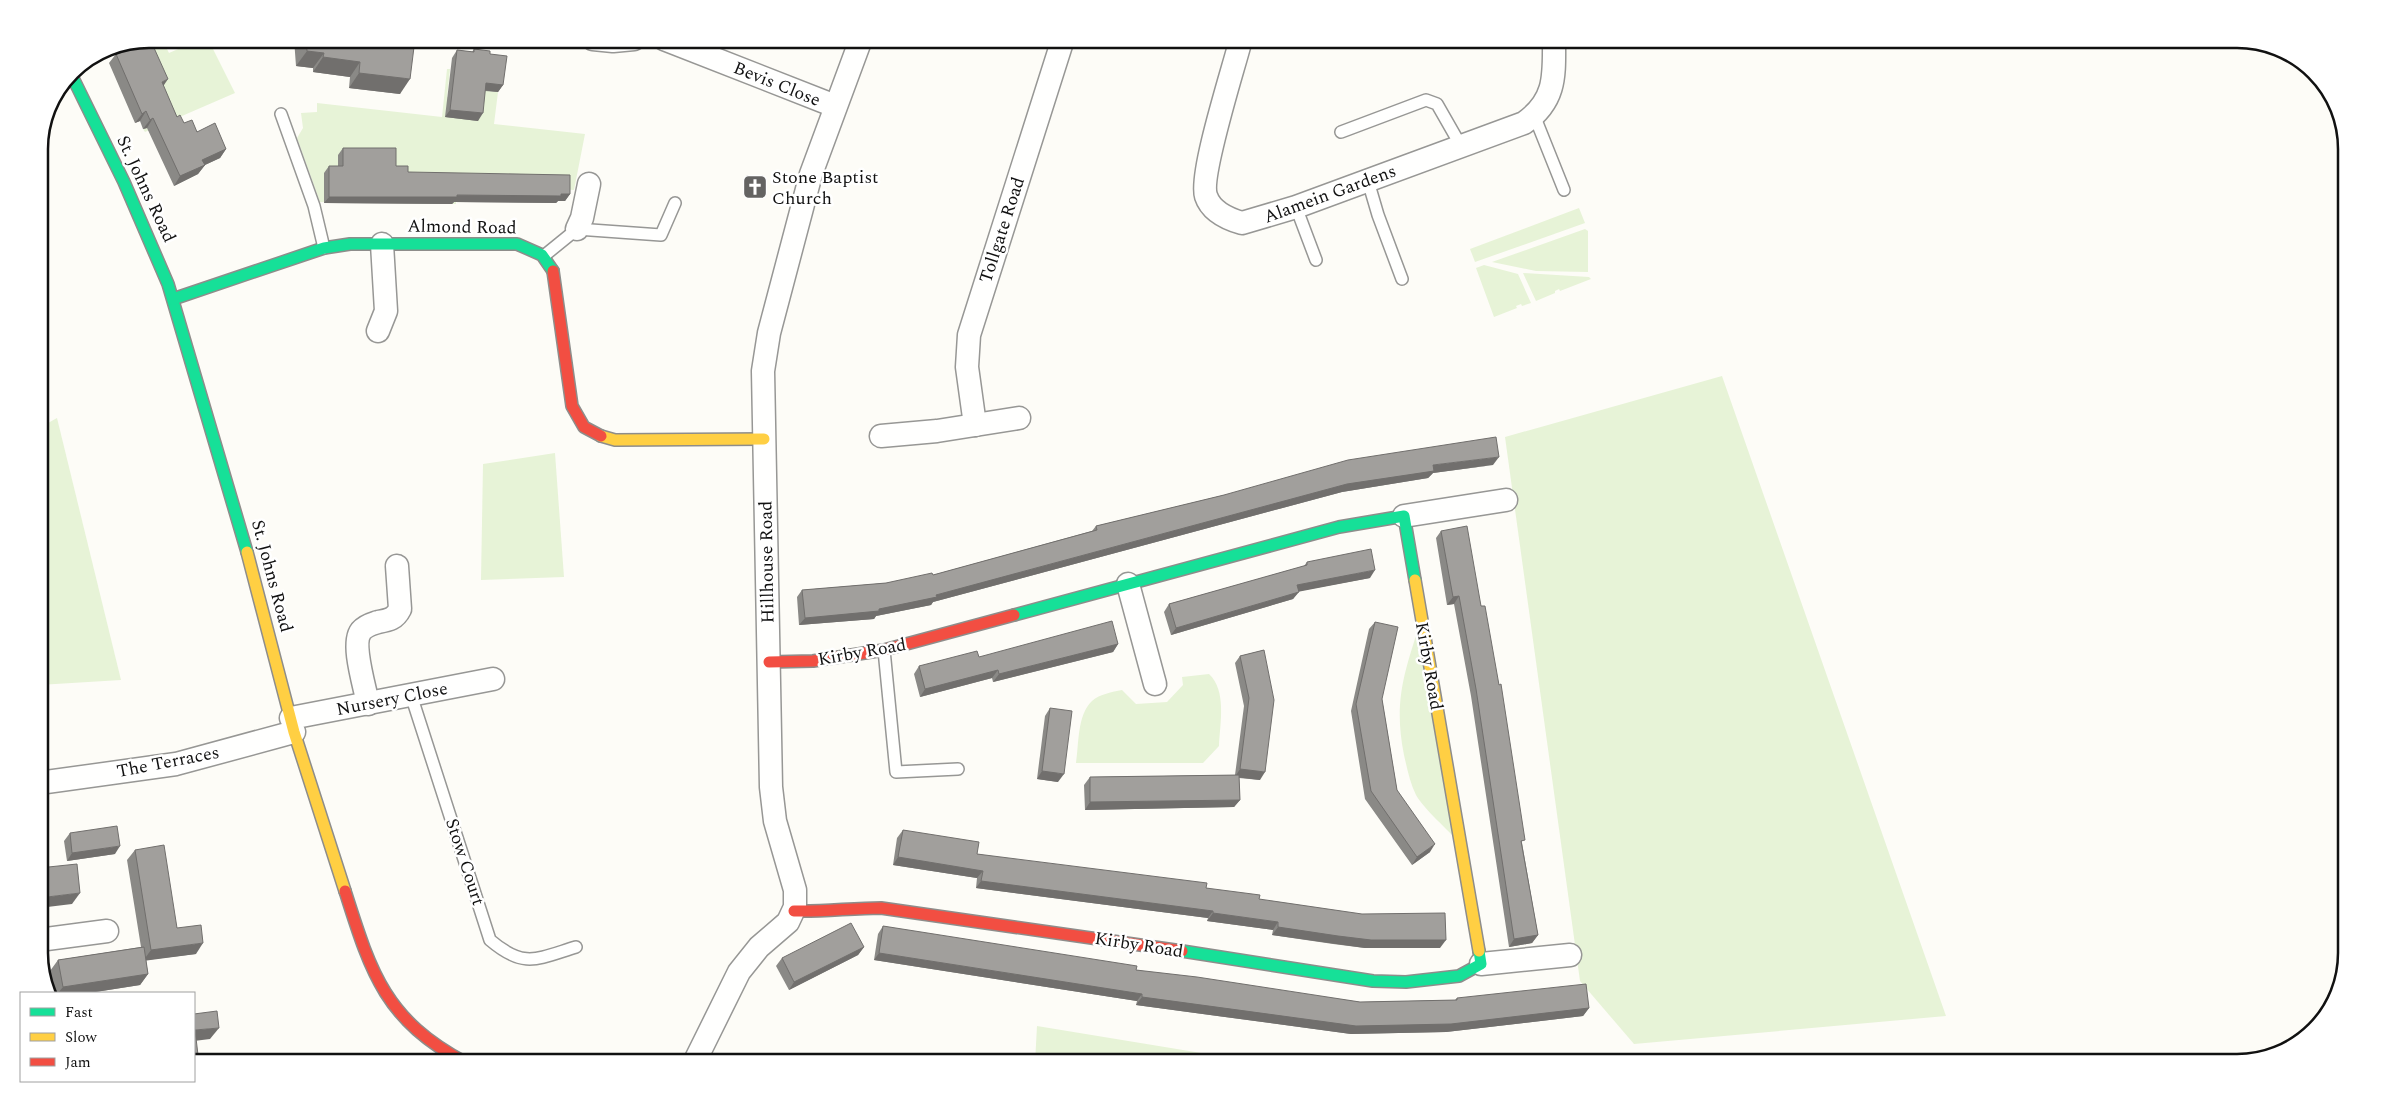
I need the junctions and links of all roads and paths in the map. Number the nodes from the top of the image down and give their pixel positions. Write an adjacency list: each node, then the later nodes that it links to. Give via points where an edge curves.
1 (687, 48): 7 (street, Bevis Close)
2 (858, 48): 7 (street, Hillhouse Road)
3 (1060, 48): 26 (street, Tollgate Road, via 969,335 967,367)
4 (1239, 48): 16 (street, Alamein Gardens, via 1208,161 1204,183 1206,197 1216,211 1242,223)
5 (1554, 48): 9 (street, Alamein Gardens, via 1552,87 1547,100)
6 (74, 80): 23 (street, St. Johns Road, via 124,182 164,271)
7 (835, 106): 28 (street, Hillhouse Road, via 811,174 768,333 763,371)
8 (280, 114): 19 (lane, via 314,206)
9 (1534, 115): 11 (street, Alamein Gardens, via 1516,126); 14 (lane)
10 (1340, 132): 11 (lane, via 1426,100 1437,104)
11 (1461, 146): 12 (street, Alamein Gardens)
12 (1368, 181): 16 (street, Alamein Gardens); 22 (lane)
13 (589, 184): 17 (street)
14 (1564, 190)
15 (675, 204): 17 (lane, via 661,235)
16 (1296, 207): 21 (lane)
17 (577, 230): 20 (lane)
18 (382, 244): 19 (street, Almond Road); 20 (street, Almond Road, via 517,244); 24 (street, via 386,311)
19 (324, 248): 23 (street, Almond Road)
20 (545, 255): 28 (street, via 556,283 569,396 573,412 582,425 595,435 615,440)
21 (1316, 260)
22 (1402, 279)
23 (173, 299): 39 (street, St. Johns Road, via 239,522)
24 (378, 330)
25 (1018, 418): 26 (street)
26 (975, 425): 27 (street)
27 (882, 436)
28 (764, 439): 34 (street, Hillhouse Road)
29 (1506, 500): 30 (street, Kirby Road)
30 (1404, 516): 32 (street, Kirby Road, via 1339,527); 47 (street, Kirby Road)
31 (397, 566): 38 (street, via 400,609 397,615 392,620 368,625 360,632 358,642)
32 (1128, 584): 33 (street, Kirby Road); 36 (street)
33 (884, 650): 34 (street, Kirby Road, via 813,661); 40 (lane, via 896,772)
34 (768, 662): 42 (street, Hillhouse Road, via 772,803 795,890)
35 (493, 679): 37 (street, Nursery Close)
36 (1155, 684)
37 (411, 695): 38 (street, Nursery Close); 45 (lane, Stow Court, via 490,940 507,954 533,960)
38 (368, 704): 39 (street, Nursery Close)
39 (293, 725): 41 (street, The Terraces, via 176,764); 48 (street, St. Johns Road, via 377,983 389,1004)
40 (958, 769)
41 (48, 782)
42 (794, 911): 47 (street, Kirby Road, via 882,908 1054,931 1364,980 1406,982 1459,976); 49 (street, via 788,922 759,947 739,972)
43 (107, 931): 44 (street)
44 (48, 939)
45 (576, 947)
46 (1570, 955): 47 (street, Kirby Road)
47 (1481, 964)
48 (447, 1054)
49 (698, 1054)

